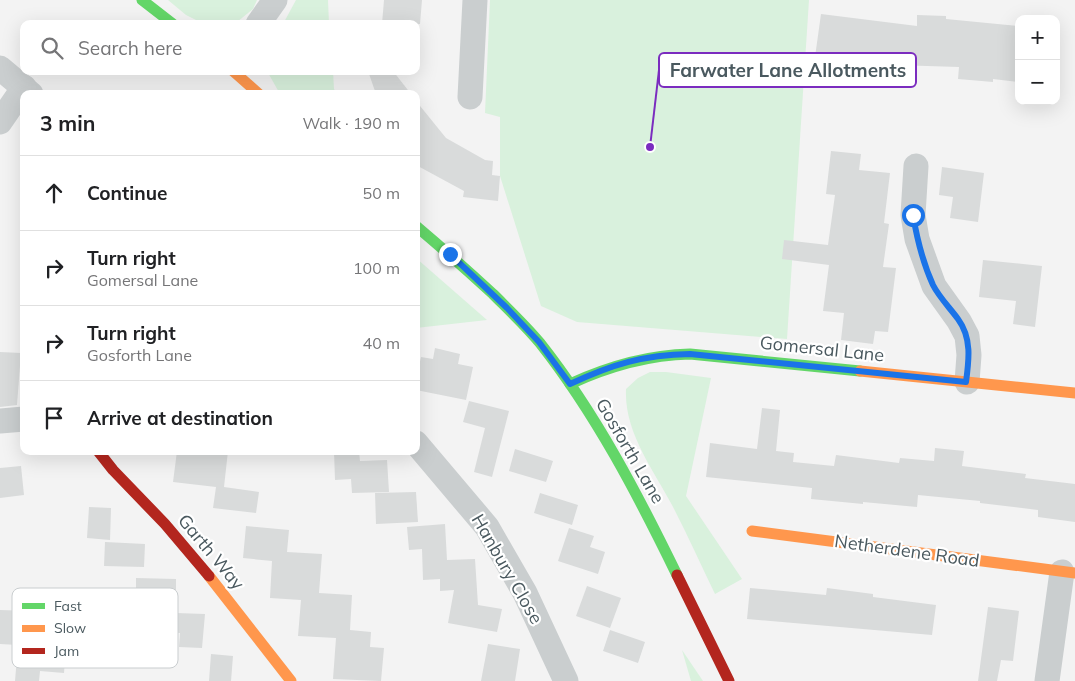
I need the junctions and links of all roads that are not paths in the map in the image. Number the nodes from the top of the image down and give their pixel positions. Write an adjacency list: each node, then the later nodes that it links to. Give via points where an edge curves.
1 (142, 0): 4 (street)
2 (275, 0): 5 (street)
3 (475, 0): 10 (street)
4 (167, 20)
5 (261, 20)
6 (0, 68): 8 (street)
7 (238, 75): 9 (street)
8 (27, 90)
9 (254, 90)
10 (470, 97)
11 (20, 98): 12 (street)
12 (0, 122)
13 (916, 166): 15 (street, via 913,215 918,239 934,286 967,336)
14 (420, 229): 16 (street, Gosforth Lane, via 507,308 539,342)
15 (966, 382): 16 (street, Gomersal Lane, via 663,354 630,360); 17 (street, Gomersal Lane)
16 (570, 384): 26 (street, Gosforth Lane, via 626,475)
17 (1075, 393)
18 (20, 419): 19 (street)
19 (0, 421)
20 (420, 448): 25 (street, Hanbury Close, via 487,527 525,593)
21 (101, 455): 24 (street, Garth Way, via 165,524)
22 (752, 531): 23 (street, Netherdene Road)
23 (1069, 572): 27 (street, Netherdene Road)
24 (291, 681)
25 (566, 681)
26 (729, 681)
27 (1047, 681)

